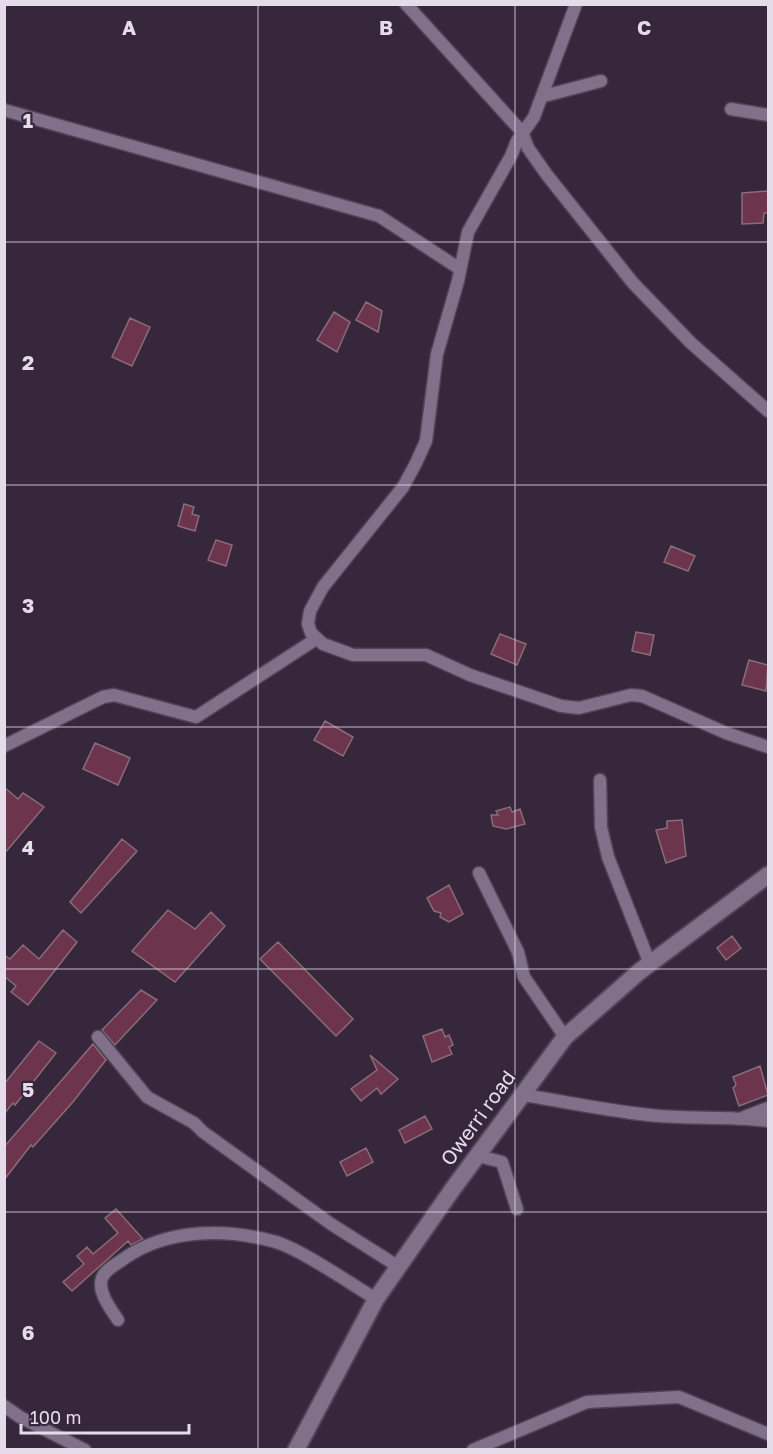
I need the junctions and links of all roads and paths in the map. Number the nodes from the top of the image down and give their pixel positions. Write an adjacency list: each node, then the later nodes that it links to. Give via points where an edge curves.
1 (406, 4): 8 (street)
2 (576, 4): 4 (street)
3 (601, 81): 4 (street)
4 (544, 96): 8 (street)
5 (731, 109): 7 (street)
6 (4, 110): 9 (street, via 379,216)
7 (768, 115)
8 (519, 137): 9 (street, via 468,232); 10 (street, via 633,283 691,343)
9 (460, 269): 11 (street, via 437,354 426,441 403,487 323,587 310,611 308,624)
10 (768, 411)
11 (316, 639): 12 (street, via 196,717 114,695); 13 (street, via 334,649 364,657 426,655 470,675 561,706 579,708 631,695 642,696)
12 (4, 746)
13 (768, 747)
14 (600, 780): 17 (street, via 608,857)
15 (479, 873): 19 (street, via 518,952 524,977)
16 (768, 875): 17 (main road, Owerri road)
17 (650, 964): 19 (main road, Owerri road)
18 (98, 1037): 26 (street, via 147,1097 194,1123 331,1224)
19 (565, 1037): 20 (main road, Owerri road)
20 (523, 1095): 22 (street, via 655,1115); 24 (main road, Owerri road)
21 (768, 1108): 22 (street)
22 (742, 1117): 23 (street)
23 (768, 1121)
24 (478, 1156): 25 (street, via 502,1162); 26 (main road, Owerri road)
25 (517, 1209)
26 (399, 1267): 27 (main road, Owerri road)
27 (376, 1299): 28 (street, via 278,1242 211,1233 181,1234 154,1242 107,1270 102,1289); 32 (main road, Owerri road)
28 (118, 1320)
29 (4, 1406): 31 (street)
30 (768, 1434): 33 (street, via 679,1396 587,1402)
31 (85, 1449)
32 (296, 1449)
33 (473, 1449)

